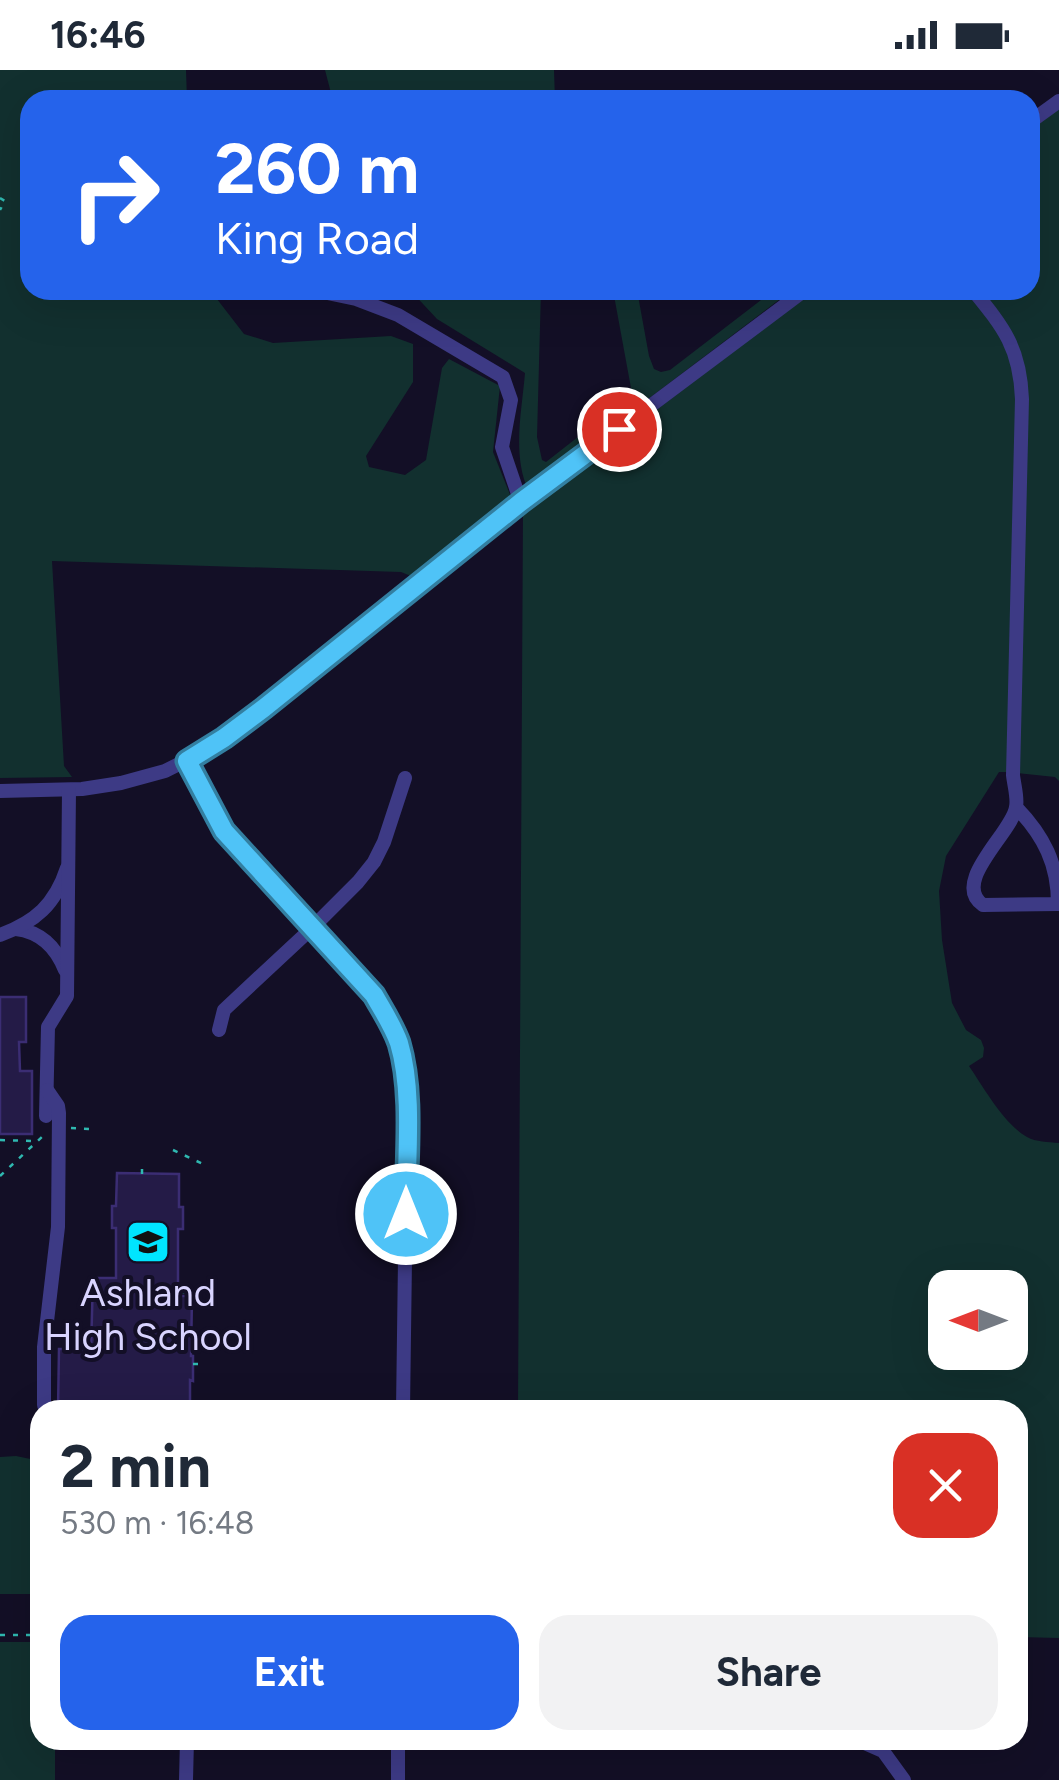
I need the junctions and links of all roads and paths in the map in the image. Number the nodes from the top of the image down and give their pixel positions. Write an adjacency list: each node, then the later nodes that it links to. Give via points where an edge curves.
1 (0, 198): 2 (path, via 6,202)
2 (0, 210)
3 (358, 300): 6 (street, via 503,377 511,400 502,447)
4 (791, 300): 6 (street)
5 (980, 300): 11 (street, via 1009,340 1021,381)
6 (524, 501): 7 (street, via 264,708)
7 (187, 761): 9 (street, via 121,783); 13 (street, via 224,831)
8 (406, 778): 13 (street, via 374,862)
9 (69, 790): 10 (street); 12 (street)
10 (0, 791)
11 (1016, 807): 11 (street, via 1050,855 1058,904 983,906 976,900 977,875)
12 (70, 856): 14 (street, via 45,907); 15 (street)
13 (312, 928): 16 (street, via 224,1010); 31 (street, via 374,995 404,1066)
14 (8, 932): 15 (street, via 38,935)
15 (68, 977): 17 (street, via 68,996 48,1027)
16 (218, 1030)
17 (46, 1089): 18 (street); 30 (street, via 60,1113)
18 (48, 1122): 22 (path)
19 (70, 1128): 20 (path)
20 (90, 1129)
21 (0, 1140): 22 (path)
22 (37, 1141): 25 (path)
23 (174, 1150): 24 (path)
24 (202, 1164)
25 (0, 1176)
26 (180, 1292): 27 (path)
27 (202, 1292)
28 (193, 1364): 29 (path)
29 (201, 1364)
30 (44, 1400)
31 (403, 1400)
32 (0, 1635): 33 (path)
33 (30, 1635)
34 (186, 1750): 37 (street)
35 (398, 1750): 38 (street)
36 (881, 1750): 39 (street)
37 (186, 1780)
38 (398, 1780)
39 (904, 1780)

